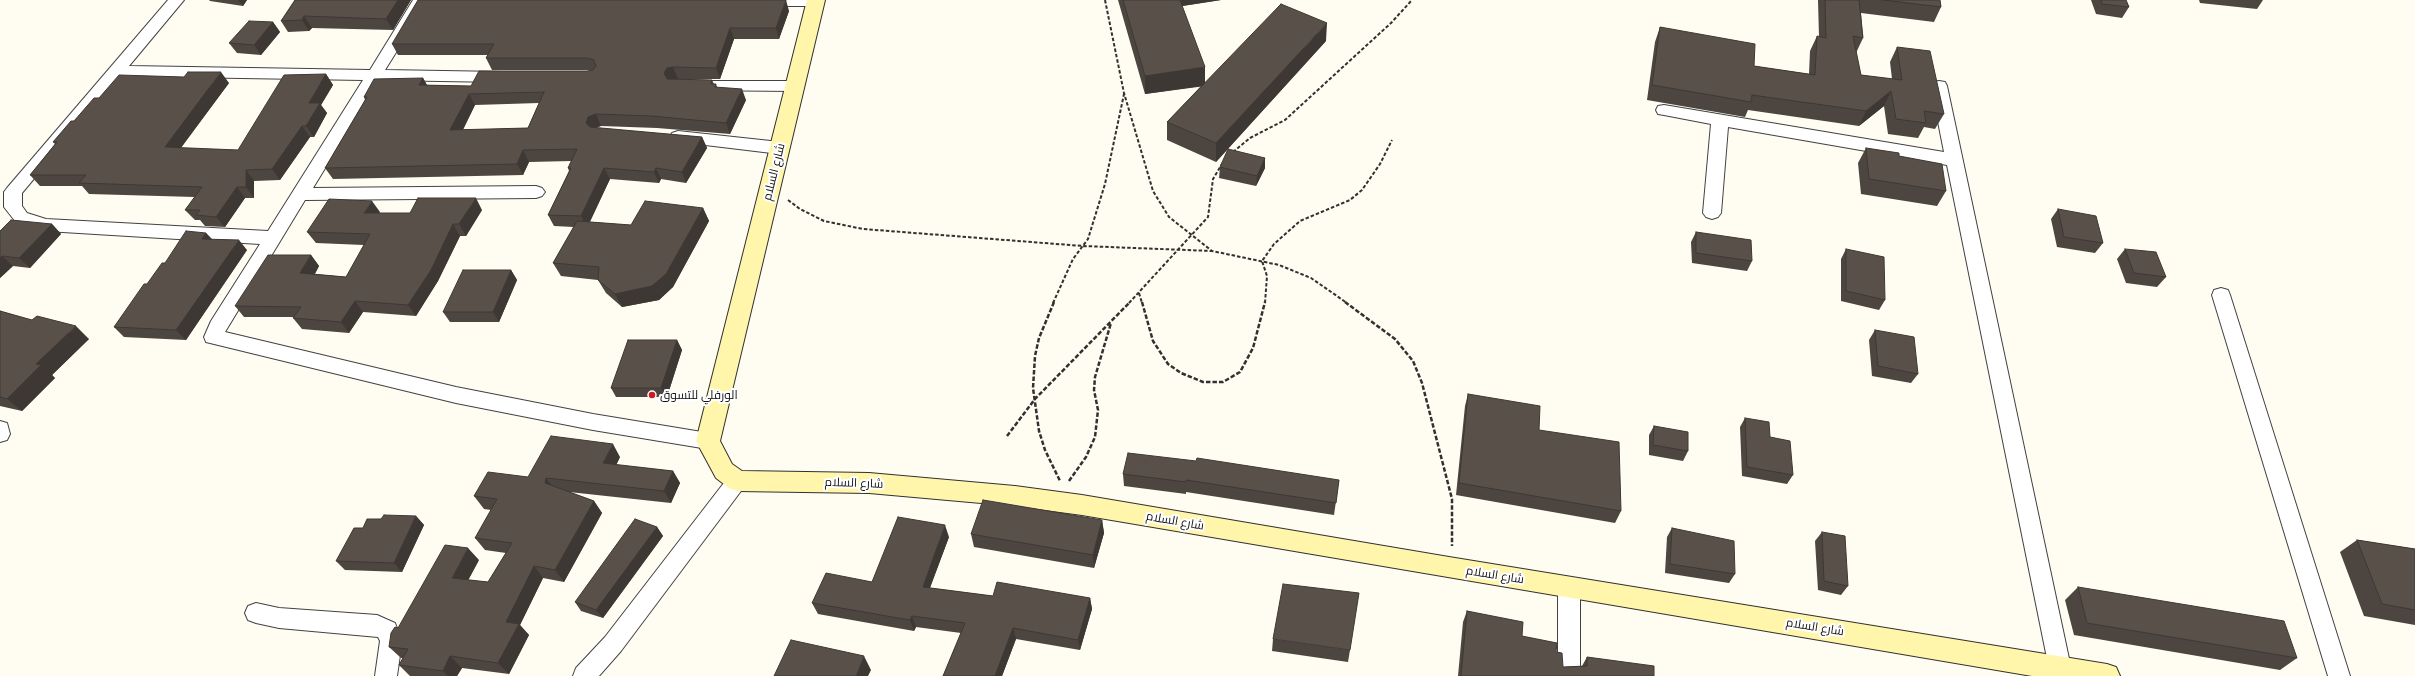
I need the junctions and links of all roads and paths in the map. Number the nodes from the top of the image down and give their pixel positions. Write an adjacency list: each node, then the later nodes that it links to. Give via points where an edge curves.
1 (176, 0): 7 (street)
2 (421, 0): 8 (street)
3 (816, 0): 6 (street); 11 (main road, شارع السلام)
4 (1105, 0): 13 (path)
5 (1412, 0): 19 (path, via 1391,23 1285,120 1250,138)
6 (748, 1)
7 (116, 71): 8 (street); 27 (street, via 14,192 13,207 21,217 46,225)
8 (374, 76): 9 (street); 24 (street)
9 (520, 77)
10 (678, 85): 11 (street)
11 (795, 86): 18 (main road, شارع السلام)
12 (1939, 86): 21 (street)
13 (1124, 93): 26 (path, via 1153,191 1169,217); 28 (path, via 1105,184 1088,239)
14 (1664, 110): 15 (street)
15 (1720, 120): 21 (street); 25 (street)
16 (665, 136): 18 (street)
17 (1392, 140): 31 (path, via 1380,164 1362,190 1350,200 1328,207 1300,221 1274,244)
18 (780, 148): 22 (main road, شارع السلام)
19 (1232, 152)
20 (1227, 157): 26 (path, via 1221,162 1213,179 1208,217)
21 (1954, 160): 46 (street)
22 (771, 183): 28 (path, via 790,201 811,215 849,227); 39 (main road, شارع السلام)
23 (536, 192): 24 (street)
24 (302, 194): 27 (street)
25 (1712, 213)
26 (1192, 236): 29 (path); 30 (path)
27 (274, 238): 39 (street, via 214,333 216,338 456,395)
28 (1083, 246): 29 (path); 35 (path, via 1073,259 1039,338 1035,356)
29 (1178, 250): 30 (path); 32 (path)
30 (1212, 251): 31 (path)
31 (1262, 261): 32 (path, via 1267,276 1267,296 1253,348 1240,372 1223,382 1203,382 1181,373 1168,364 1153,341); 43 (path, via 1295,271 1317,282 1389,334 1413,361 1422,383 1452,499 1453,535)
32 (1138, 293): 34 (path)
33 (2221, 295): 51 (street)
34 (1111, 322): 35 (path); 41 (path, via 1095,377 1094,390 1098,410 1095,437 1086,457)
35 (1035, 399): 38 (path); 41 (path, via 1039,431 1045,450 1051,466)
36 (0, 429): 37 (street)
37 (0, 434)
38 (1007, 436)
39 (708, 441): 40 (main road, via 724,471)
40 (737, 481): 42 (main road, شارع السلام, via 869,482); 48 (street, via 613,644)
41 (1065, 487): 42 (path)
42 (1082, 505): 43 (main road, شارع السلام)
43 (1449, 568): 44 (main road, شارع السلام)
44 (1570, 587): 46 (main road, شارع السلام); 49 (street)
45 (256, 613): 47 (street, via 279,618 382,627 388,630 391,641)
46 (2060, 668): 50 (main road, شارع السلام)
47 (386, 676)
48 (584, 676)
49 (1569, 676)
50 (2107, 676)
51 (2339, 676)

